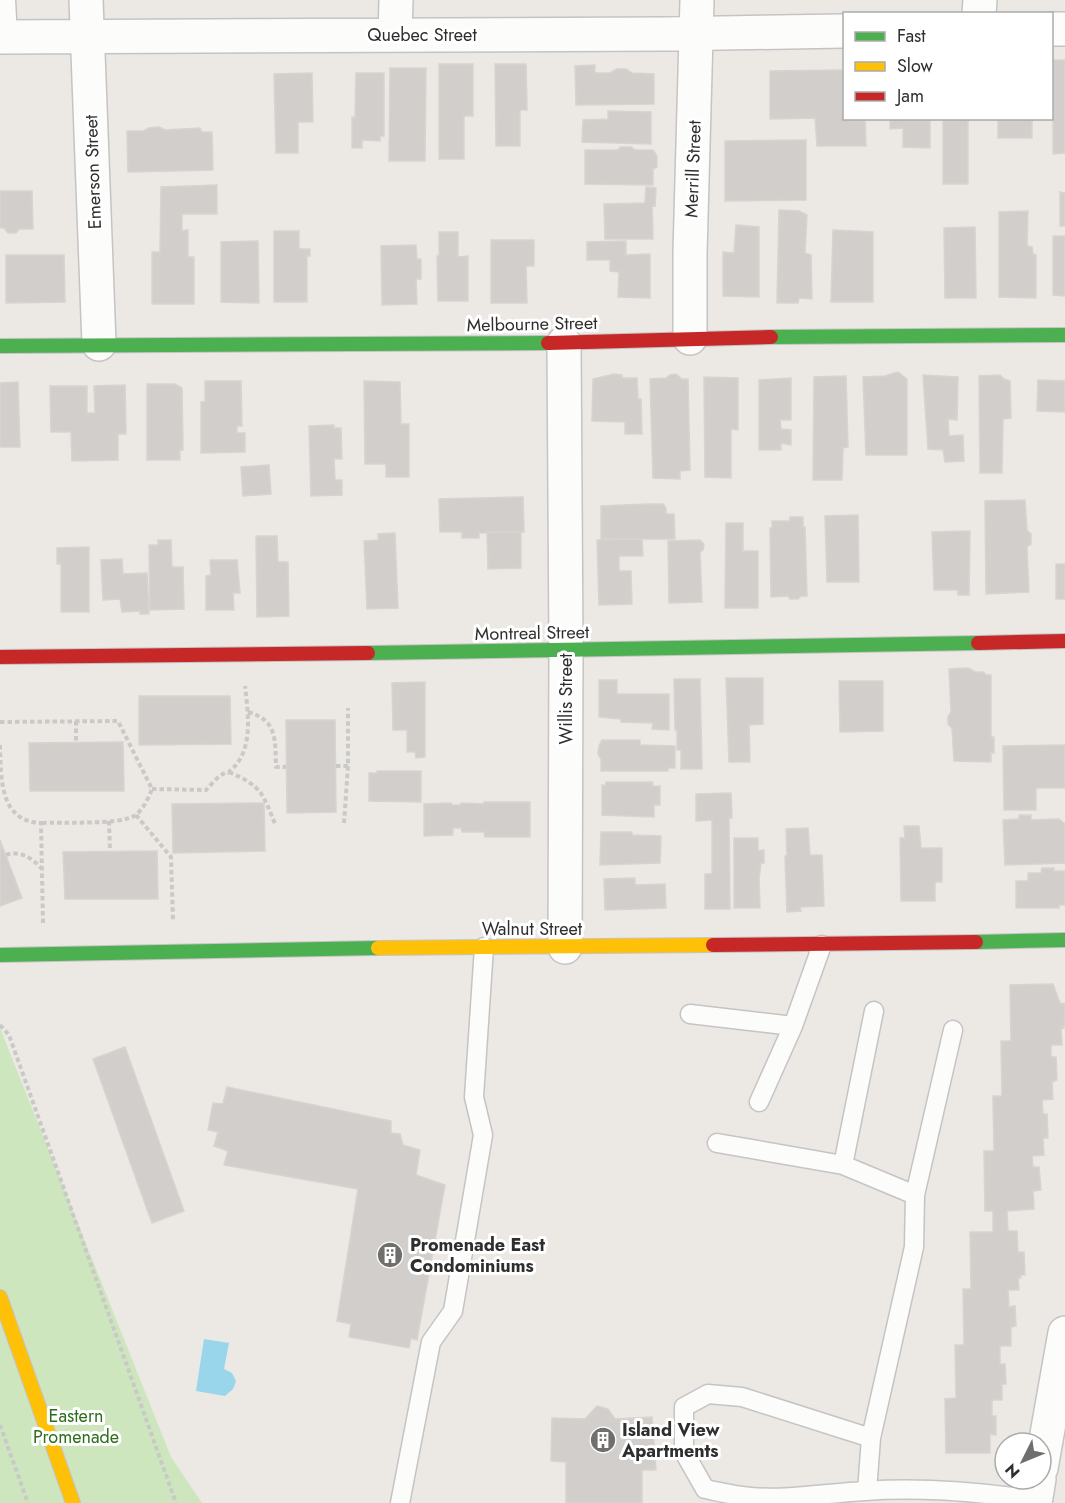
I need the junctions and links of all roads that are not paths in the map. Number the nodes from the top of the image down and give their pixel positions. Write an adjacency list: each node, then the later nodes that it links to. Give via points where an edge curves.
1 (6, 0): 8 (lane)
2 (86, 0): 9 (street, Emerson Street)
3 (396, 0): 7 (street)
4 (697, 0): 6 (street, Merrill Street)
5 (843, 31): 6 (street, Quebec Street)
6 (696, 33): 7 (street, Quebec Street); 11 (street, Merrill Street)
7 (395, 35): 9 (street, Quebec Street)
8 (4, 37): 9 (street, Quebec Street)
9 (88, 37): 13 (street, Emerson Street)
10 (1065, 335): 11 (street, Melbourne Street)
11 (690, 338): 12 (street, Melbourne Street)
12 (564, 343): 13 (street, Melbourne Street); 16 (street, Willis Street)
13 (99, 344): 14 (street, Melbourne Street)
14 (0, 346)
15 (1065, 641): 16 (street, Montreal Street)
16 (566, 650): 17 (street, Montreal Street); 21 (street, Willis Street)
17 (0, 657)
18 (1065, 940): 19 (street, Walnut Street)
19 (822, 945): 21 (street, Walnut Street); 25 (lane)
20 (484, 947): 21 (street, Walnut Street); 22 (street, Walnut Street); 38 (lane, via 474,1097 483,1135 453,1311 431,1342)
21 (565, 947)
22 (0, 955)
23 (874, 1011): 29 (lane)
24 (690, 1014): 25 (lane)
25 (793, 1026): 27 (lane)
26 (953, 1030): 30 (lane)
27 (759, 1102)
28 (717, 1143): 29 (lane)
29 (843, 1165): 30 (lane)
30 (915, 1194): 34 (lane, via 914,1247)
31 (0, 1297): 37 (street)
32 (1065, 1333): 33 (street)
33 (1048, 1431)
34 (871, 1438): 35 (lane); 35 (lane, via 741,1397 708,1394 684,1407 684,1452 705,1489 750,1497)
35 (867, 1491): 36 (lane)
36 (1036, 1494)
37 (72, 1503)
38 (400, 1503)

